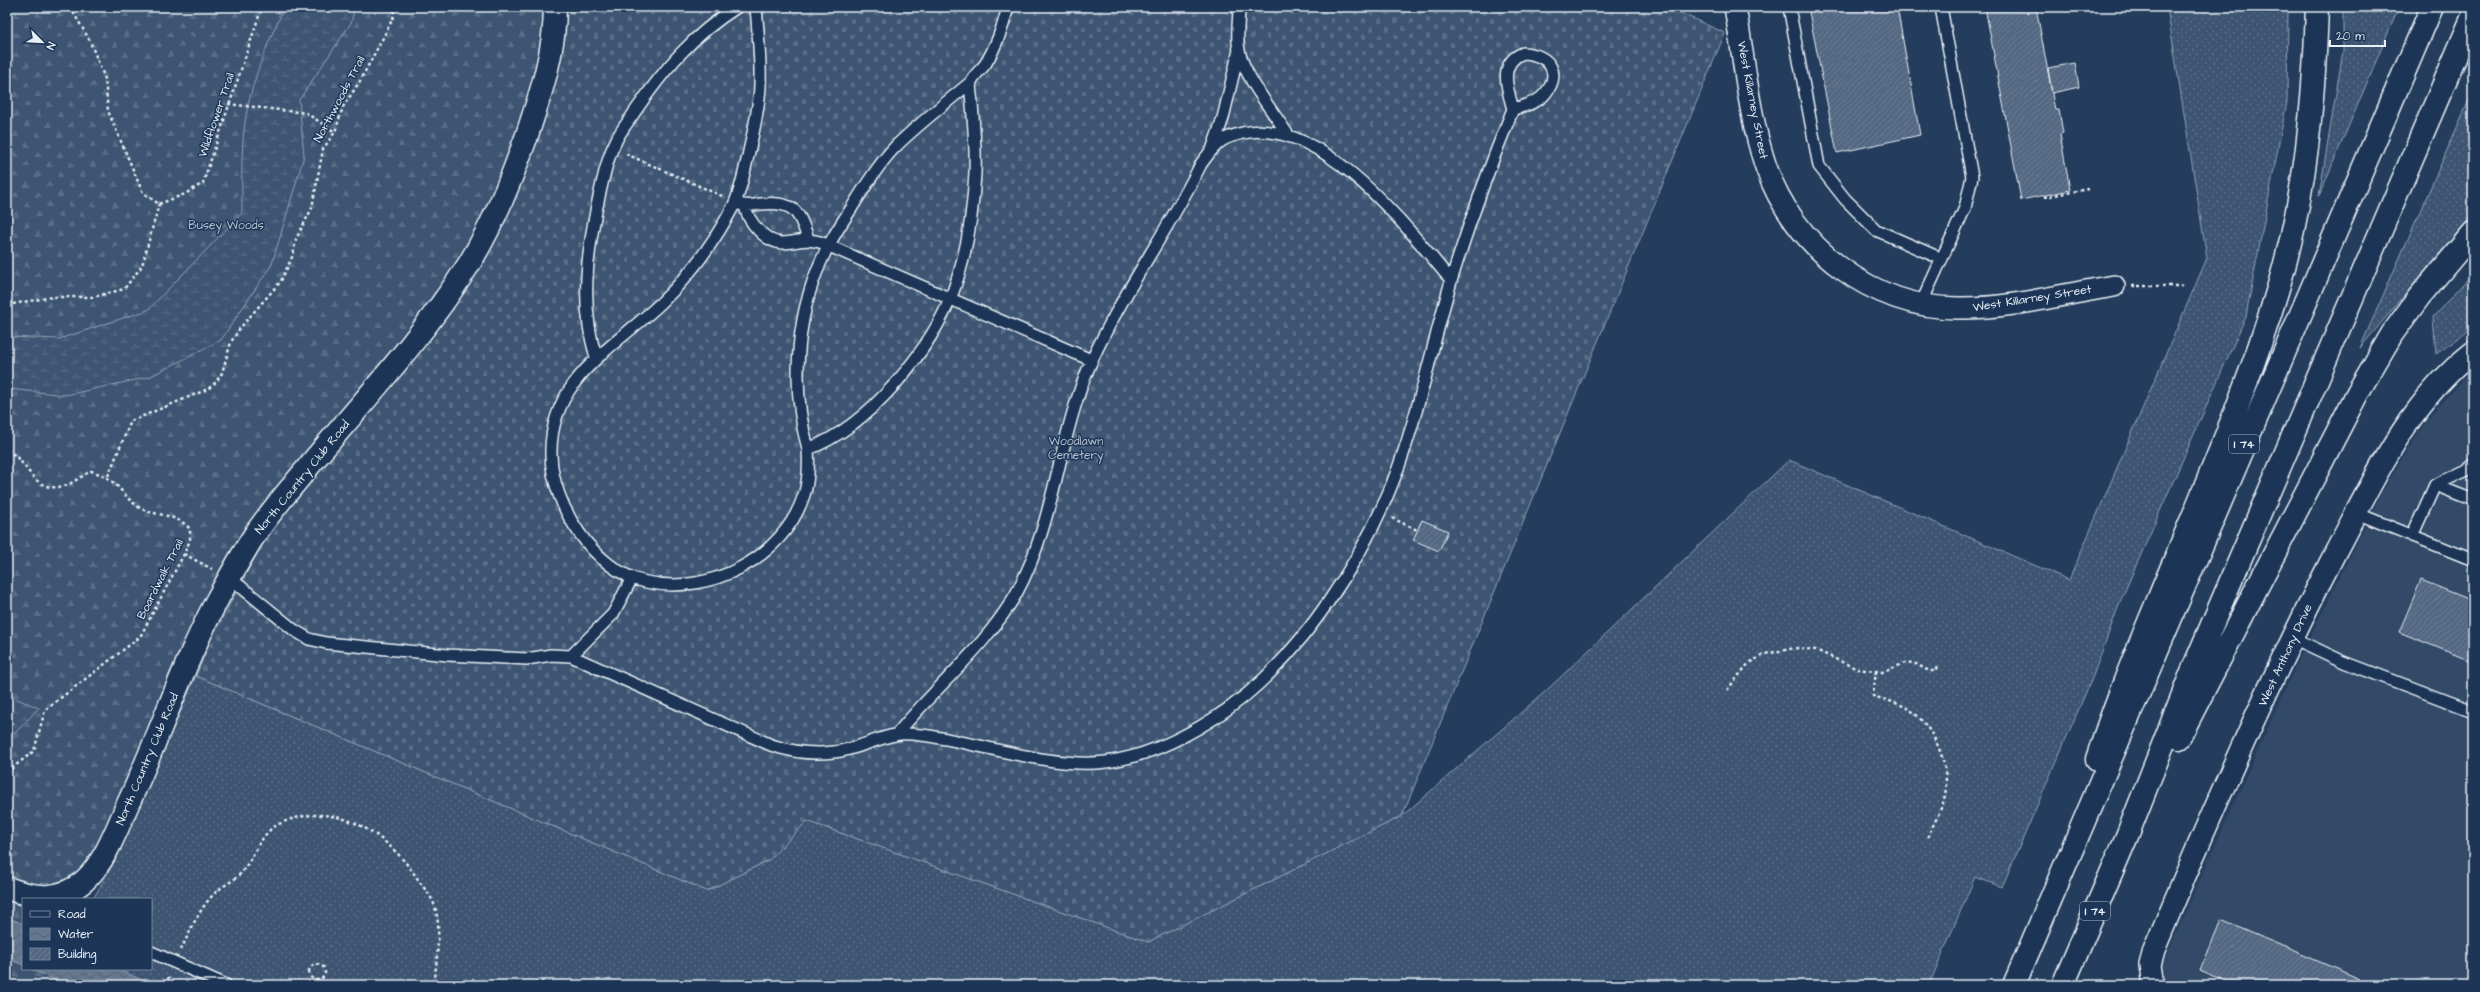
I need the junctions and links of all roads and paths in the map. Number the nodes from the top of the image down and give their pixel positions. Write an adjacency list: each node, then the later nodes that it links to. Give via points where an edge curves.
1 (70, 7): 25 (path, via 89,39 102,73 108,110 143,193)
2 (262, 7): 17 (path, Wildflower Trail)
3 (394, 7): 19 (path, Northwoods Trail, via 394,16 384,36 360,81 342,107)
4 (555, 7): 52 (main road, North Country Club Road, via 544,87 508,191 493,222 468,265 424,327 286,494 253,538)
5 (737, 7): 38 (lane, via 711,24 686,46 660,76 615,142 597,207 586,277 592,343)
6 (756, 7): 26 (lane, via 760,86)
7 (1008, 7): 16 (lane, via 994,50)
8 (1239, 7): 15 (lane)
9 (1735, 7): 35 (street, West Killarney Street, via 1754,118 1766,166 1787,211 1805,235 1832,262 1851,276 1876,289)
10 (1789, 7): 30 (lane, via 1820,166 1845,199 1876,230)
11 (1940, 7): 30 (lane, via 1972,177 1965,208)
12 (2317, 7): 64 (main road, via 2315,78 2308,146 2296,214 2279,284 2258,352 2213,468 2110,716)
13 (2432, 7): 64 (main road, I 74, via 2179,596)
14 (2473, 16): 62 (main road, I 74, via 2193,669)
15 (1239, 50): 20 (lane, via 1250,76); 21 (lane, via 1223,118)
16 (971, 82): 29 (lane, via 894,149 864,188); 34 (lane, via 976,158 974,200 965,247)
17 (228, 104): 19 (path, via 306,113); 25 (path, Wildflower Trail, via 203,183 185,194)
18 (1513, 109): 18 (lane, via 1528,105 1541,97 1553,77 1553,68 1536,54 1523,53 1515,56 1509,63 1506,74 1507,86); 31 (lane, via 1486,173)
19 (335, 132): 43 (path, Northwoods Trail, via 323,149 312,208 296,239 293,255 281,281 240,328 231,342 216,382 208,389 131,421)
20 (1288, 135): 21 (lane, via 1271,131 1251,132 1228,137); 31 (lane, via 1328,157 1358,179 1386,204)
21 (1212, 150): 39 (lane, via 1201,164)
22 (621, 152): 26 (path)
23 (2088, 189): 24 (path)
24 (2044, 196)
25 (159, 204): 36 (path, via 142,266 124,289 93,297 52,297)
26 (740, 204): 28 (lane, via 747,216 772,241 782,243); 28 (lane, via 773,203 790,207 802,220); 38 (lane, via 664,300)
27 (2473, 233): 62 (main road, via 2419,297 2392,334 2358,392)
28 (808, 238): 29 (lane)
29 (828, 246): 34 (lane); 40 (lane, via 815,280 799,345 799,405)
30 (1942, 259): 35 (lane)
31 (1451, 280): 46 (lane, via 1424,389 1406,447)
32 (2114, 286): 33 (path); 35 (street, West Killarney Street, via 1986,307 1957,308)
33 (2184, 286)
34 (950, 298): 39 (lane); 40 (lane, via 919,352 894,383 841,433)
35 (1921, 304)
36 (7, 305)
37 (2473, 352): 47 (street, West Anthony Drive, via 2431,392 2405,426)
38 (596, 357): 53 (lane, via 570,390 558,413 552,434 554,482 570,521 584,540 609,563)
39 (1092, 360): 60 (lane, via 1066,439 1041,535 1022,581 997,622 966,661)
40 (808, 449): 53 (lane, via 809,474 805,495 781,535 758,558 722,577 694,583 663,585)
41 (7, 450): 43 (path, via 18,457 35,482 51,487 68,484 92,471)
42 (2473, 464): 44 (lane, via 2467,470)
43 (108, 476): 50 (path, Boardwalk Trail, via 138,507 183,522 190,529 190,540)
44 (2435, 485): 45 (lane); 49 (lane)
45 (2473, 500)
46 (1379, 512): 48 (path); 60 (lane, via 1339,585 1310,627 1277,666 1230,709 1163,746 1131,757 1082,763 1056,761 960,740)
47 (2356, 513): 49 (lane); 54 (street, West Anthony Drive)
48 (1417, 530)
49 (2412, 536): 51 (lane)
50 (184, 554): 52 (path); 61 (path, Boardwalk Trail, via 140,637 45,710 34,751)
51 (2473, 560)
52 (230, 578): 55 (lane, via 294,630 309,639 326,643 448,655 527,659 551,655); 66 (main road, North Country Club Road, via 186,666 139,781 96,867 84,881 69,892 53,897)
53 (632, 578): 55 (lane, via 613,614)
54 (2293, 638): 59 (lane, via 2344,662); 79 (street, West Anthony Drive, via 2253,722 2154,950 2150,965)
55 (571, 656): 60 (lane, via 750,736 792,752 837,752)
56 (1938, 667): 57 (path, via 1935,671 1929,672 1907,662 1884,672)
57 (1876, 671): 58 (path, via 1846,666 1816,650 1795,648 1765,654 1749,663); 63 (path, via 1873,696 1912,711 1927,726 1942,758 1946,780 1945,796)
58 (1727, 690)
59 (2473, 711)
60 (897, 734)
61 (7, 772)
62 (2127, 836): 78 (main road, I 74)
63 (1927, 838)
64 (2059, 883): 77 (main road, I 74)
65 (7, 888): 66 (main road, North Country Club Road)
66 (36, 898)
67 (152, 952): 72 (lane)
68 (179, 952): 74 (path, via 200,912 213,894 240,875 266,834 277,825 309,815 323,815 352,821 372,831 391,845 410,866 433,903 438,924)
69 (172, 971): 71 (path)
70 (318, 980): 70 (path, via 325,972 323,967 316,964 310,968 310,973); 73 (path)
71 (165, 985)
72 (226, 985)
73 (318, 985)
74 (435, 985)
75 (517, 985): 76 (path, via 543,982)
76 (555, 985)
77 (2014, 985)
78 (2063, 985)
79 (2153, 985)

